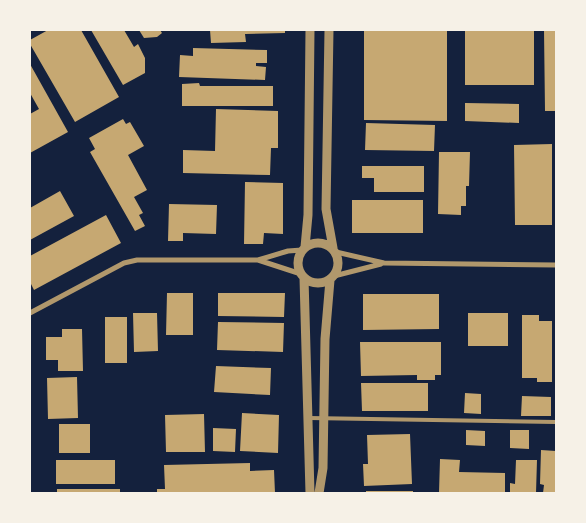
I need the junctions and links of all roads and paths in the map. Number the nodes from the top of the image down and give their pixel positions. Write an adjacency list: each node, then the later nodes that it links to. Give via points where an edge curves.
1 (310, 30): 3 (street, via 308,215)
2 (329, 30): 4 (street, via 326,209)
3 (304, 248): 4 (street, via 322,242); 5 (street); 8 (street, via 298,262)
4 (334, 250): 6 (street); 9 (street, via 339,265)
5 (258, 260): 8 (street); 10 (street, via 128,261)
6 (384, 263): 7 (street); 9 (street)
7 (556, 266)
8 (303, 276): 9 (street, via 317,283); 11 (street)
9 (332, 278): 12 (street, via 325,339)
10 (30, 312)
11 (309, 418): 12 (lane); 14 (street)
12 (323, 419): 13 (lane); 15 (street)
13 (556, 422)
14 (310, 493)
15 (320, 493)

